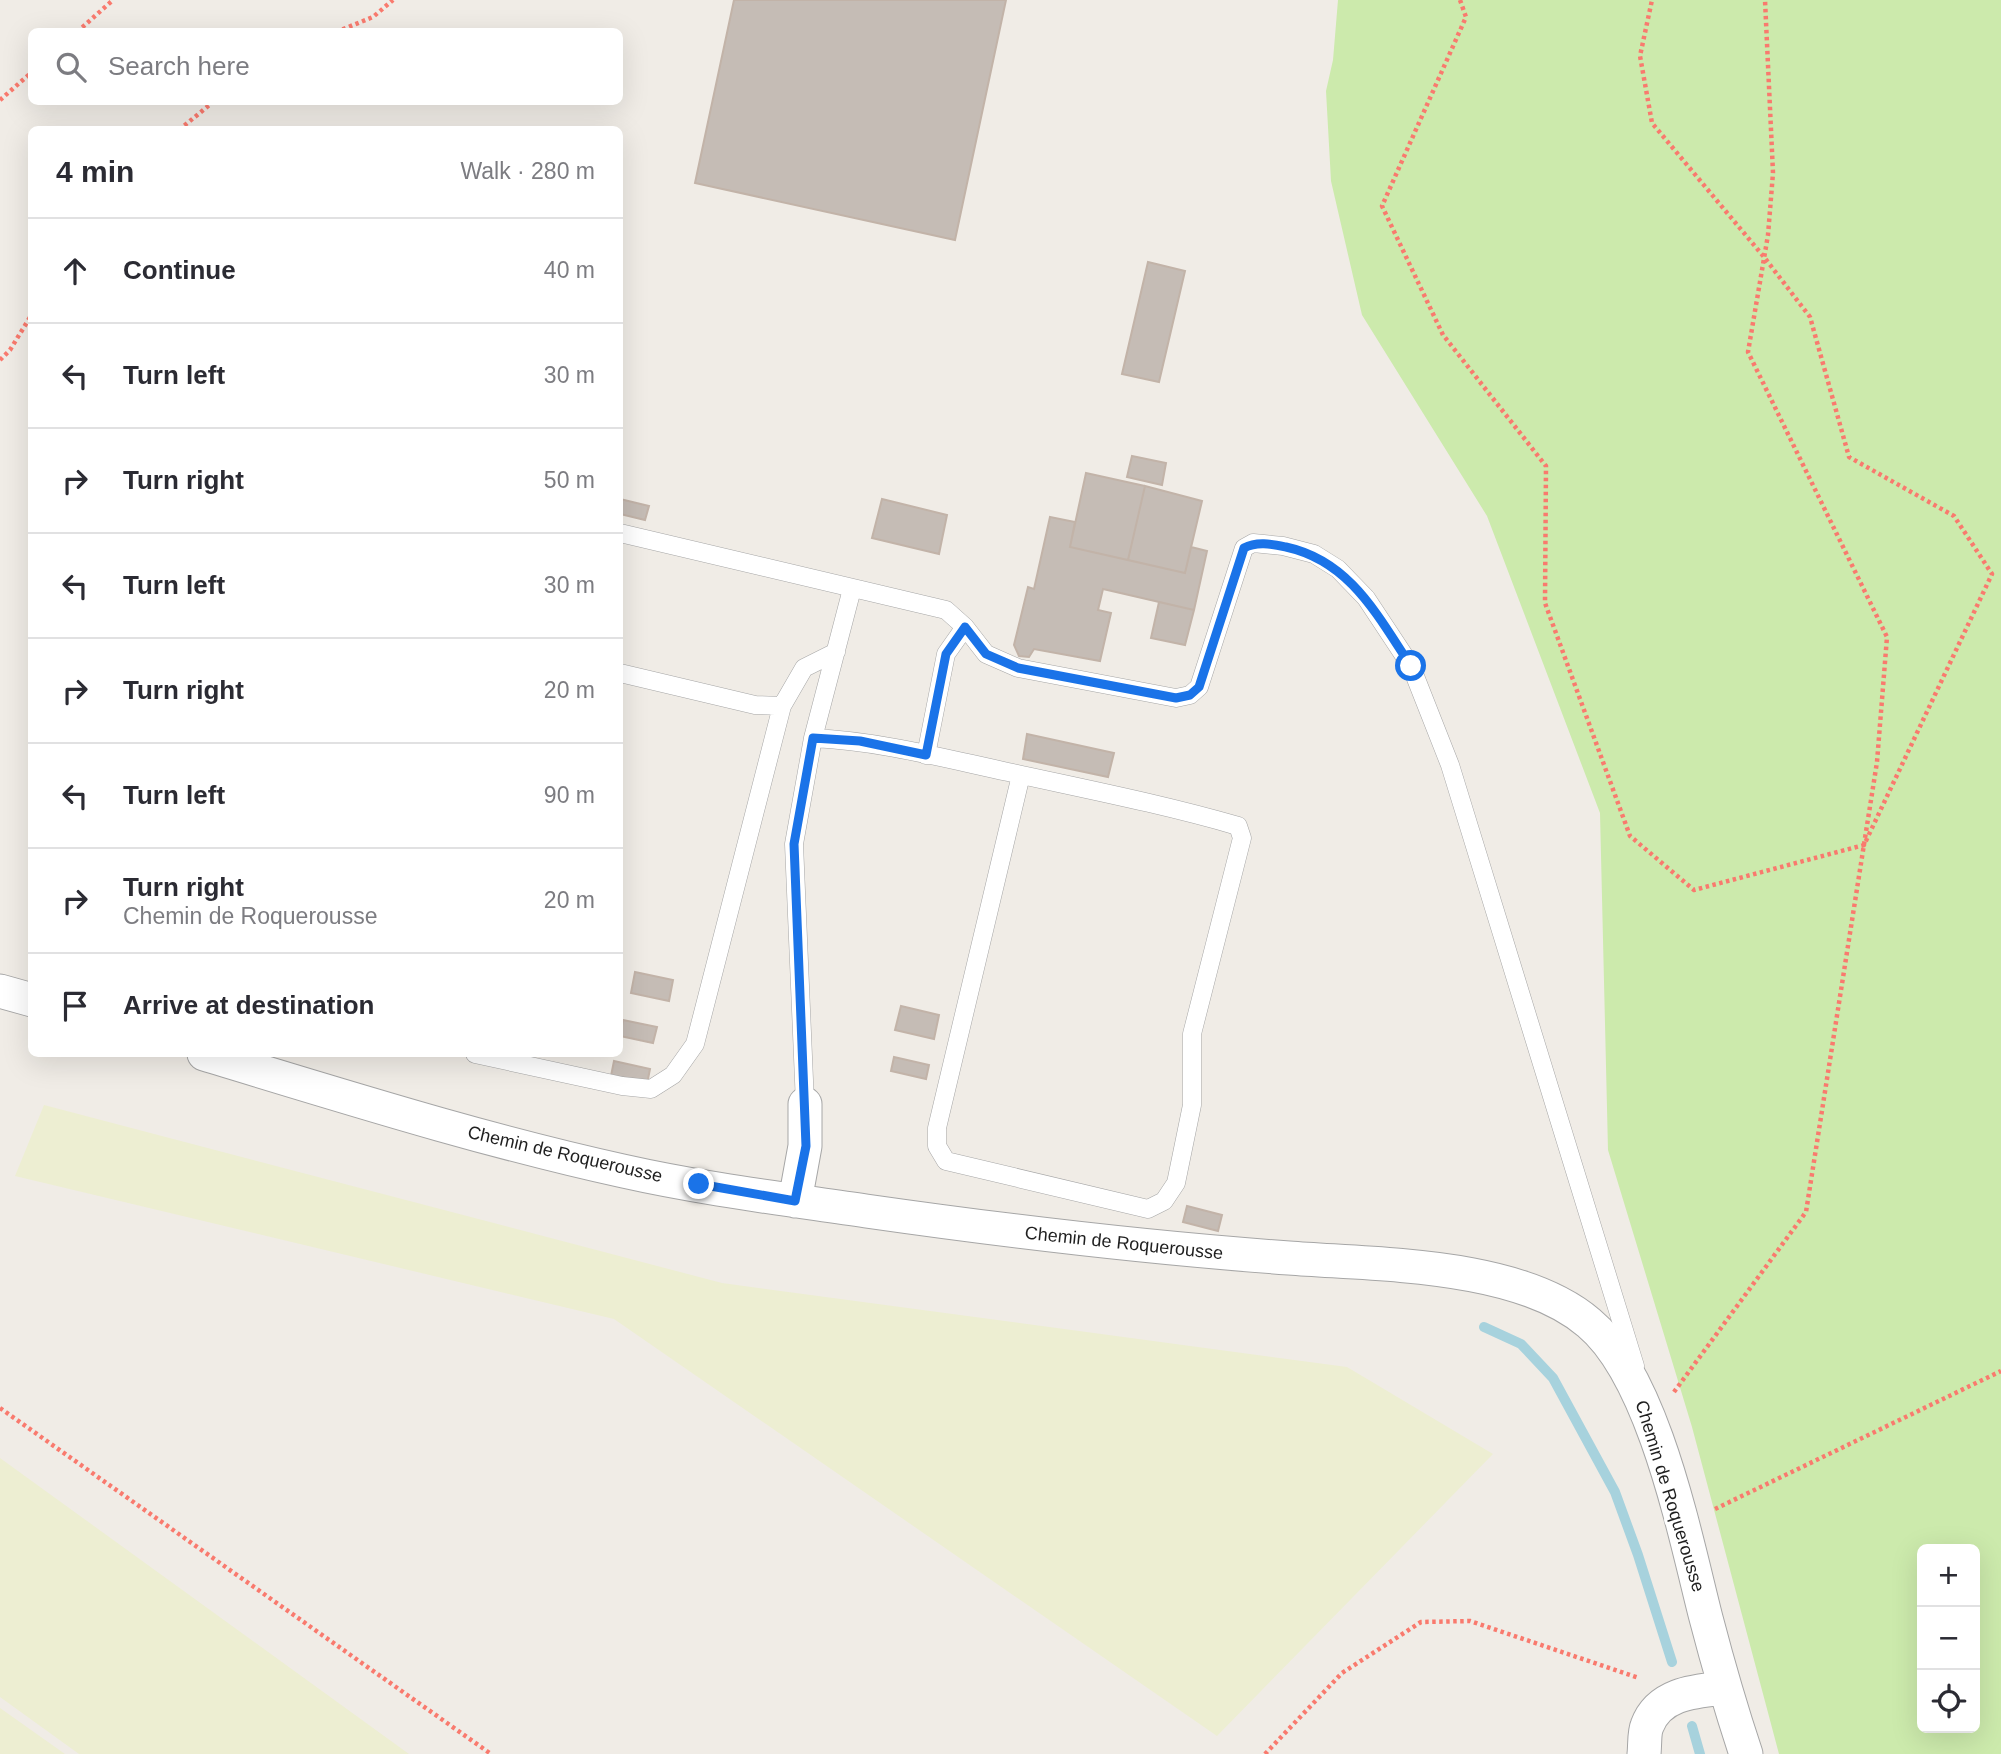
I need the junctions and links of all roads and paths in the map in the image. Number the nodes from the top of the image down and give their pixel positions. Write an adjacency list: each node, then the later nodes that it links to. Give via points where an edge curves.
1 (113, 0): 6 (path)
2 (393, 0): 7 (path, via 373,17)
3 (1460, 0): 24 (path, via 1466,17 1382,206 1443,335 1546,466 1545,603 1630,836 1694,890)
4 (1652, 0): 12 (path, via 1640,56 1653,123)
5 (1765, 0): 12 (path, via 1773,173)
6 (82, 28)
7 (346, 28)
8 (28, 76): 9 (path)
9 (0, 100)
10 (209, 105): 11 (path)
11 (184, 126)
12 (1764, 257): 24 (path, via 1748,352 1887,637 1877,762); 24 (path, via 1810,317 1849,457 1954,516 1992,574)
13 (28, 321): 14 (path)
14 (0, 360)
15 (623, 534): 16 (lane)
16 (852, 589): 17 (lane, via 946,610); 18 (lane)
17 (965, 627): 22 (lane, via 946,654); 32 (lane, via 986,654 1018,668 1176,698 1199,687 1244,548 1253,543 1314,554 1338,569 1366,598 1411,666 1450,765)
18 (835, 652): 20 (lane, via 804,668); 21 (lane)
19 (623, 674): 20 (lane, via 755,705)
20 (782, 706): 28 (lane, via 695,1044 673,1075 651,1089)
21 (813, 738): 22 (lane, via 860,741); 29 (lane, via 794,844)
22 (926, 755): 23 (lane)
23 (1021, 775): 23 (lane, via 1238,826 1242,838 1192,1034 1192,1105 1176,1183 1164,1201 1148,1209 946,1161 937,1146 937,1128)
24 (1864, 845): 32 (path, via 1806,1212 1671,1395)
25 (0, 991): 26 (street)
26 (28, 999)
27 (214, 1057): 30 (street, Chemin de Roquerousse, via 506,1143 627,1172)
28 (489, 1057)
29 (805, 1104): 30 (street, via 806,1146)
30 (795, 1201): 32 (street, Chemin de Roquerousse, via 997,1230 1432,1268 1521,1287 1558,1299 1592,1325)
31 (2001, 1371): 34 (path)
32 (1643, 1400): 34 (street, Chemin de Roquerousse)
33 (0, 1408): 37 (path)
34 (1682, 1524): 35 (street, Chemin de Roquerousse)
35 (1724, 1688): 36 (street); 40 (street, Chemin de Roquerousse)
36 (1683, 1693): 38 (path, via 1470,1621 1421,1622 1342,1673); 39 (street, via 1661,1706 1647,1725)
37 (491, 1754)
38 (1265, 1754)
39 (1644, 1754)
40 (1746, 1754)

